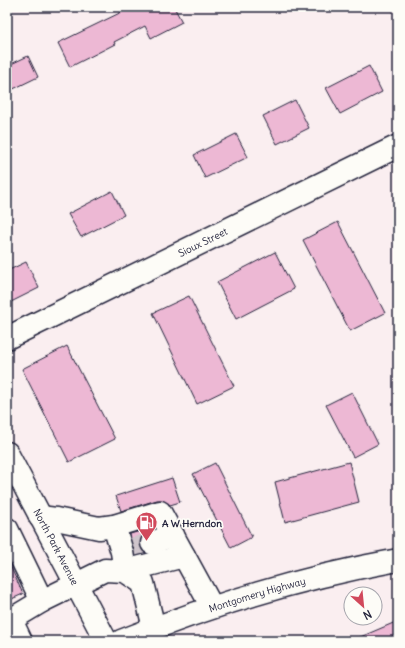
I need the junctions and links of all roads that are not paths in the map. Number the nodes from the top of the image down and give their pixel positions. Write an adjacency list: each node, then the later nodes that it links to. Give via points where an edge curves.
1 (398, 146): 2 (street, Sioux Street)
2 (7, 338)
3 (7, 454): 4 (street, North Park Avenue)
4 (40, 517): 5 (street, via 99,528); 12 (street, North Park Avenue)
5 (114, 526): 7 (street, via 160,512); 10 (street)
6 (7, 529): 13 (street)
7 (173, 535): 8 (street); 9 (street)
8 (152, 543)
9 (184, 556): 10 (street); 14 (street)
10 (126, 557): 12 (street); 16 (street, via 143,583)
11 (398, 560): 14 (street, Montgomery Highway, via 322,576)
12 (77, 584): 13 (street); 18 (street, North Park Avenue)
13 (42, 601): 15 (street)
14 (212, 607): 16 (street, Montgomery Highway)
15 (9, 621): 17 (street)
16 (154, 628): 19 (street, Montgomery Highway)
17 (21, 641)
18 (106, 641)
19 (121, 641)

